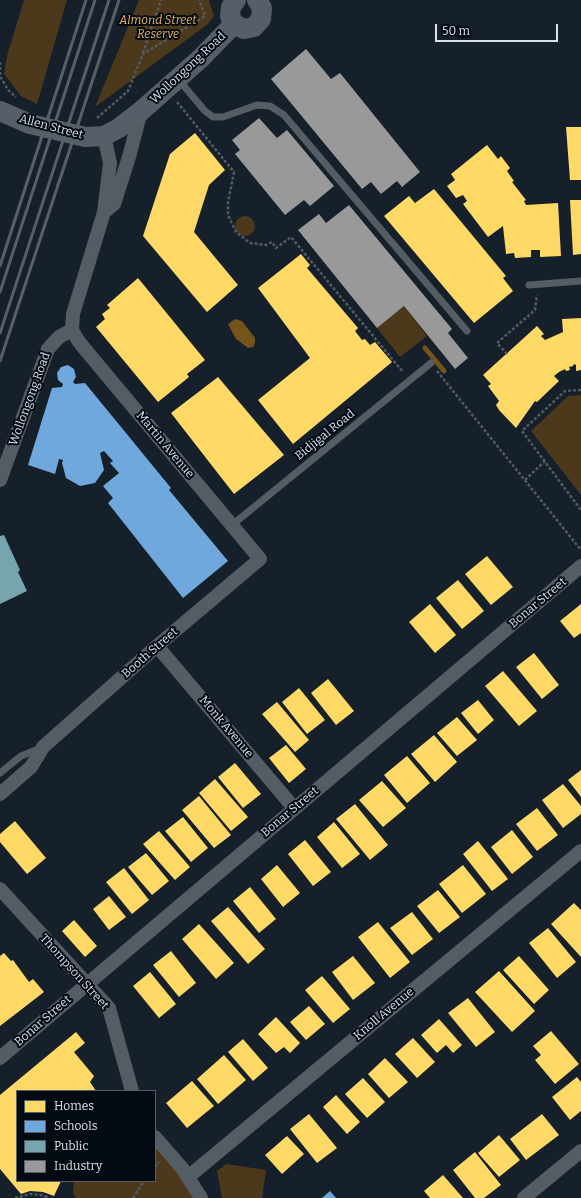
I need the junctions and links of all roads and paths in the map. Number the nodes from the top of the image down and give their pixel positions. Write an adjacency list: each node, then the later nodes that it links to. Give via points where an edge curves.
1 (161, 0): 6 (path)
2 (199, 0): 6 (path, via 205,16)
3 (236, 0): 5 (street, via 230,11)
4 (261, 1): 5 (street, via 263,14 258,24 250,29)
5 (234, 24): 8 (street, Wollongong Road)
6 (143, 54): 12 (path, via 128,91)
7 (0, 62): 9 (path, via 0,76 8,90)
8 (172, 84): 11 (street, Wollongong Road); 18 (lane, via 213,117 223,117 257,105 270,106 284,114); 21 (path, via 234,172 228,215 236,232 250,243 266,245 272,242 276,248 291,237)
9 (18, 99)
10 (0, 111): 12 (street, Allen Street, via 30,124 85,138)
11 (141, 111): 12 (street, Wollongong Road, via 119,128); 13 (street, Wollongong Road, via 114,204)
12 (97, 129): 13 (street, Wollongong Road, via 110,164)
13 (104, 212): 17 (street, Wollongong Road, via 73,314)
14 (581, 281): 15 (lane)
15 (538, 284): 16 (lane); 19 (path, via 535,310 498,343)
16 (529, 285)
17 (72, 330): 24 (street, Wollongong Road, via 59,337 48,350); 27 (street, Martin Avenue, via 79,342)
18 (467, 331)
19 (507, 354)
20 (431, 363): 21 (lane, Bidjigal Road); 25 (path)
21 (410, 380): 27 (lane, Bidjigal Road)
22 (581, 390): 23 (path, via 565,391 522,431)
23 (545, 461): 25 (path); 26 (path)
24 (0, 480)
25 (525, 480): 28 (path)
26 (581, 510)
27 (232, 525): 29 (street, Martin Avenue)
28 (581, 550)
29 (260, 560): 31 (street, Booth Street)
30 (581, 566): 35 (street, Bonar Street)
31 (157, 646): 32 (street, Booth Street); 35 (street, Monk Avenue)
32 (43, 747): 33 (lane, Booth Street, via 21,756); 34 (street, Booth Street, via 31,766)
33 (0, 773)
34 (0, 794)
35 (294, 808): 38 (street, Bonar Street)
36 (581, 851): 43 (street, Knoll Avenue)
37 (0, 889): 38 (street, Thompson Street)
38 (86, 985): 39 (street, Bonar Street); 40 (street, Thompson Street, via 109,1008)
39 (0, 1058)
40 (132, 1090)
41 (156, 1137): 43 (street)
42 (581, 1151): 49 (street)
43 (188, 1177): 48 (street)
44 (143, 1182): 47 (path)
45 (15, 1198): 46 (path, via 30,1194)
46 (47, 1198)
47 (133, 1198)
48 (201, 1198)
49 (524, 1198)

